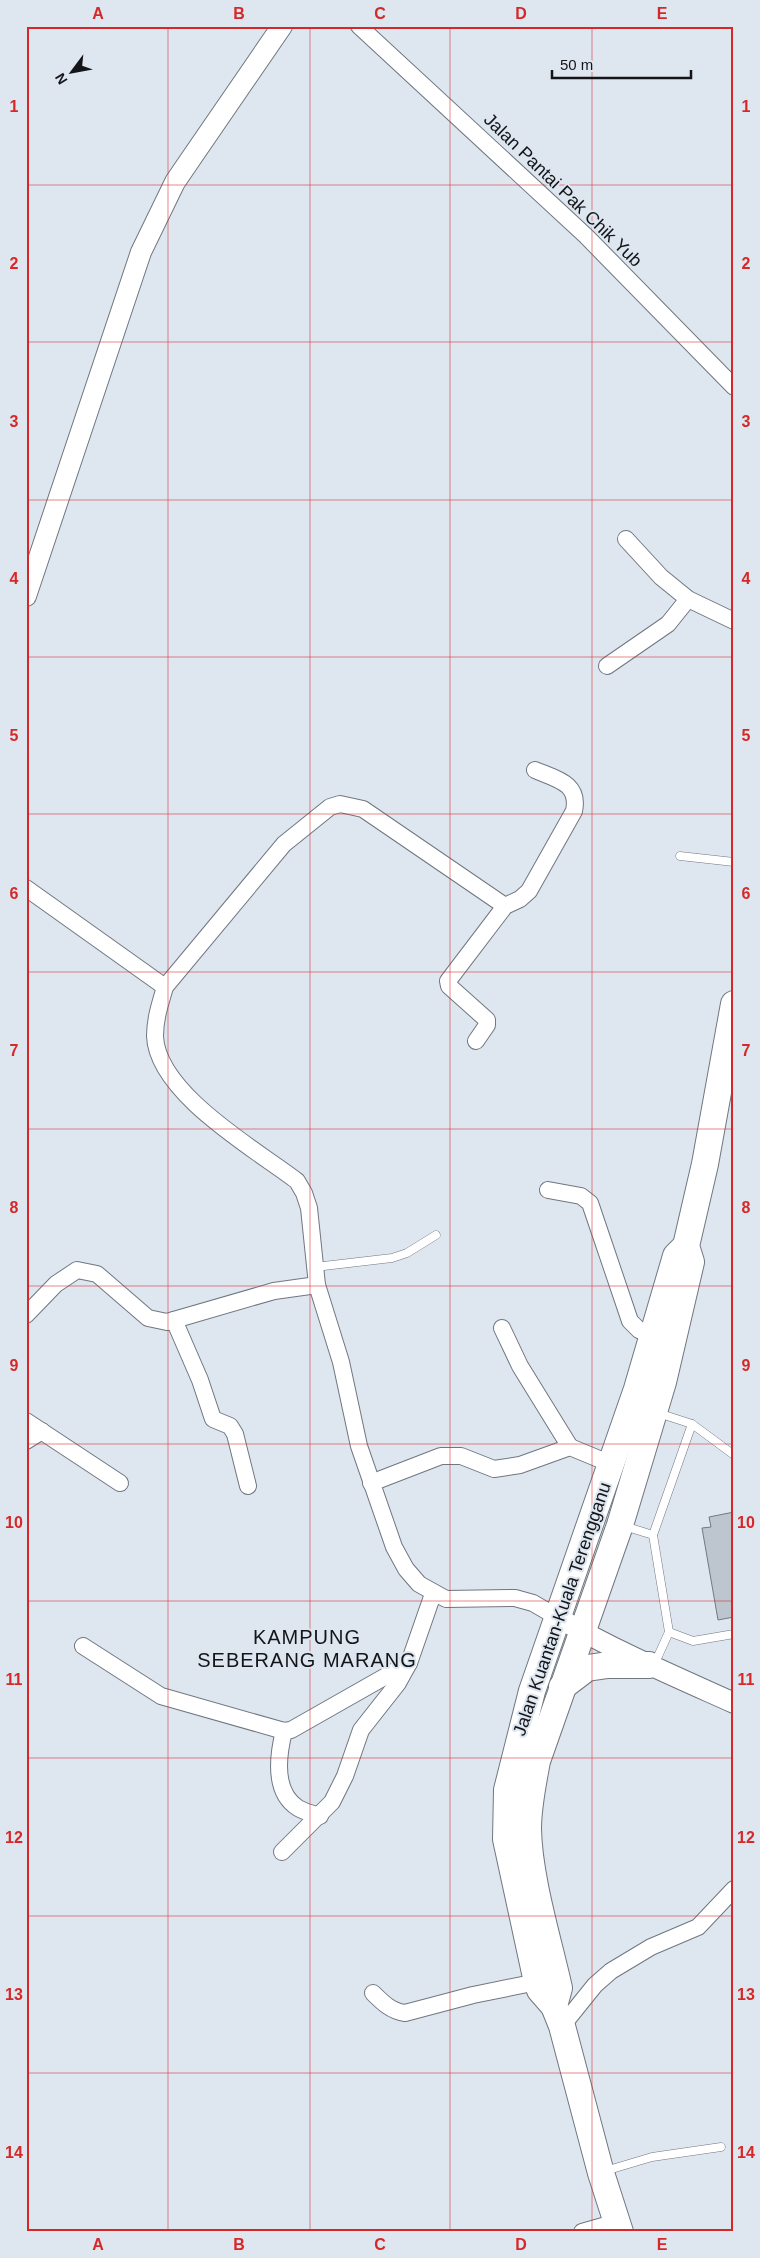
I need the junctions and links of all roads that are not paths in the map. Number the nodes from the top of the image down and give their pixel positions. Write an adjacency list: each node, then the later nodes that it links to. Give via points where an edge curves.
1 (282, 26): 5 (street, via 176,182 145,245)
2 (359, 26): 3 (street, Jalan Pantai Pak Chik Yub, via 586,236)
3 (734, 387)
4 (626, 539): 6 (street, via 661,577)
5 (26, 596)
6 (688, 599): 7 (street); 8 (street, via 668,624)
7 (734, 621)
8 (607, 666)
9 (535, 770): 13 (street, via 569,786 576,797 574,811 529,891)
10 (680, 856): 11 (lane)
11 (734, 862)
12 (26, 888): 14 (street)
13 (505, 906): 14 (street, via 363,809 340,804 320,813 284,844); 16 (street, via 448,981 449,986 487,1020)
14 (165, 987): 20 (street, via 156,1016 155,1038 168,1072 194,1104 297,1181 309,1208)
15 (734, 1009): 19 (highway, Jalan Kuantan-Kuala Terengganu)
16 (476, 1040)
17 (548, 1190): 25 (street, via 581,1196 590,1203 630,1321 639,1330)
18 (436, 1235): 20 (lane, via 407,1253 392,1258)
19 (686, 1246): 25 (highway, Jalan Kuantan-Kuala Terengganu, via 676,1256); 26 (highway, Jalan Kuantan-Kuala Terengganu, via 691,1262)
20 (315, 1267): 21 (street)
21 (317, 1285): 23 (street, via 274,1291); 35 (street, via 341,1362 359,1446)
22 (26, 1315): 23 (street, via 63,1279 77,1270 85,1270 97,1274 148,1318)
23 (174, 1320): 36 (street, via 213,1419 230,1426 235,1434)
24 (502, 1328): 31 (street, via 520,1366)
25 (652, 1335): 33 (highway, Jalan Kuantan-Kuala Terengganu)
26 (654, 1412): 28 (lane); 37 (highway, Jalan Kuantan-Kuala Terengganu)
27 (26, 1421): 29 (street)
28 (692, 1424): 32 (lane); 38 (lane)
29 (42, 1431): 30 (street); 34 (street)
30 (26, 1441)
31 (570, 1447): 33 (street); 35 (street, via 520,1465 494,1469 461,1456 441,1456)
32 (734, 1456)
33 (611, 1464): 40 (highway, Jalan Kuantan-Kuala Terengganu)
34 (120, 1483)
35 (371, 1483): 39 (street, via 394,1547 406,1570)
36 (248, 1486)
37 (620, 1525): 38 (lane); 41 (highway, Jalan Kuantan-Kuala Terengganu)
38 (654, 1535): 42 (lane)
39 (433, 1594): 40 (street, via 453,1600 515,1598 538,1605); 45 (street)
40 (557, 1617): 41 (street); 53 (highway, Jalan Kuantan-Kuala Terengganu, via 524,1717 506,1803 506,1839)
41 (582, 1632): 46 (street); 47 (highway, Jalan Kuantan-Kuala Terengganu)
42 (669, 1632): 43 (lane, via 693,1640); 46 (lane)
43 (734, 1634)
44 (83, 1646): 49 (street, via 161,1696)
45 (410, 1662): 49 (street); 50 (street, via 361,1730 343,1782)
46 (651, 1666): 47 (highway, via 587,1668); 48 (street)
47 (562, 1688): 55 (highway, Jalan Kuantan-Kuala Terengganu, via 538,1761 530,1797 528,1829 532,1867 559,1988)
48 (734, 1703)
49 (284, 1732): 50 (street, via 278,1765 288,1799 297,1807)
50 (320, 1816): 51 (street)
51 (282, 1852)
52 (734, 1889): 55 (street, via 698,1927 651,1947 611,1971)
53 (537, 1982): 54 (street, via 405,2013 386,2006); 55 (highway, Jalan Kuantan-Kuala Terengganu)
54 (373, 1993)
55 (558, 2016): 57 (highway, Jalan Kuantan-Kuala Terengganu)
56 (721, 2147): 57 (lane, via 652,2157)
57 (601, 2172): 58 (highway, Jalan Kuantan-Kuala Terengganu)
58 (618, 2227): 59 (street)
59 (582, 2232)

